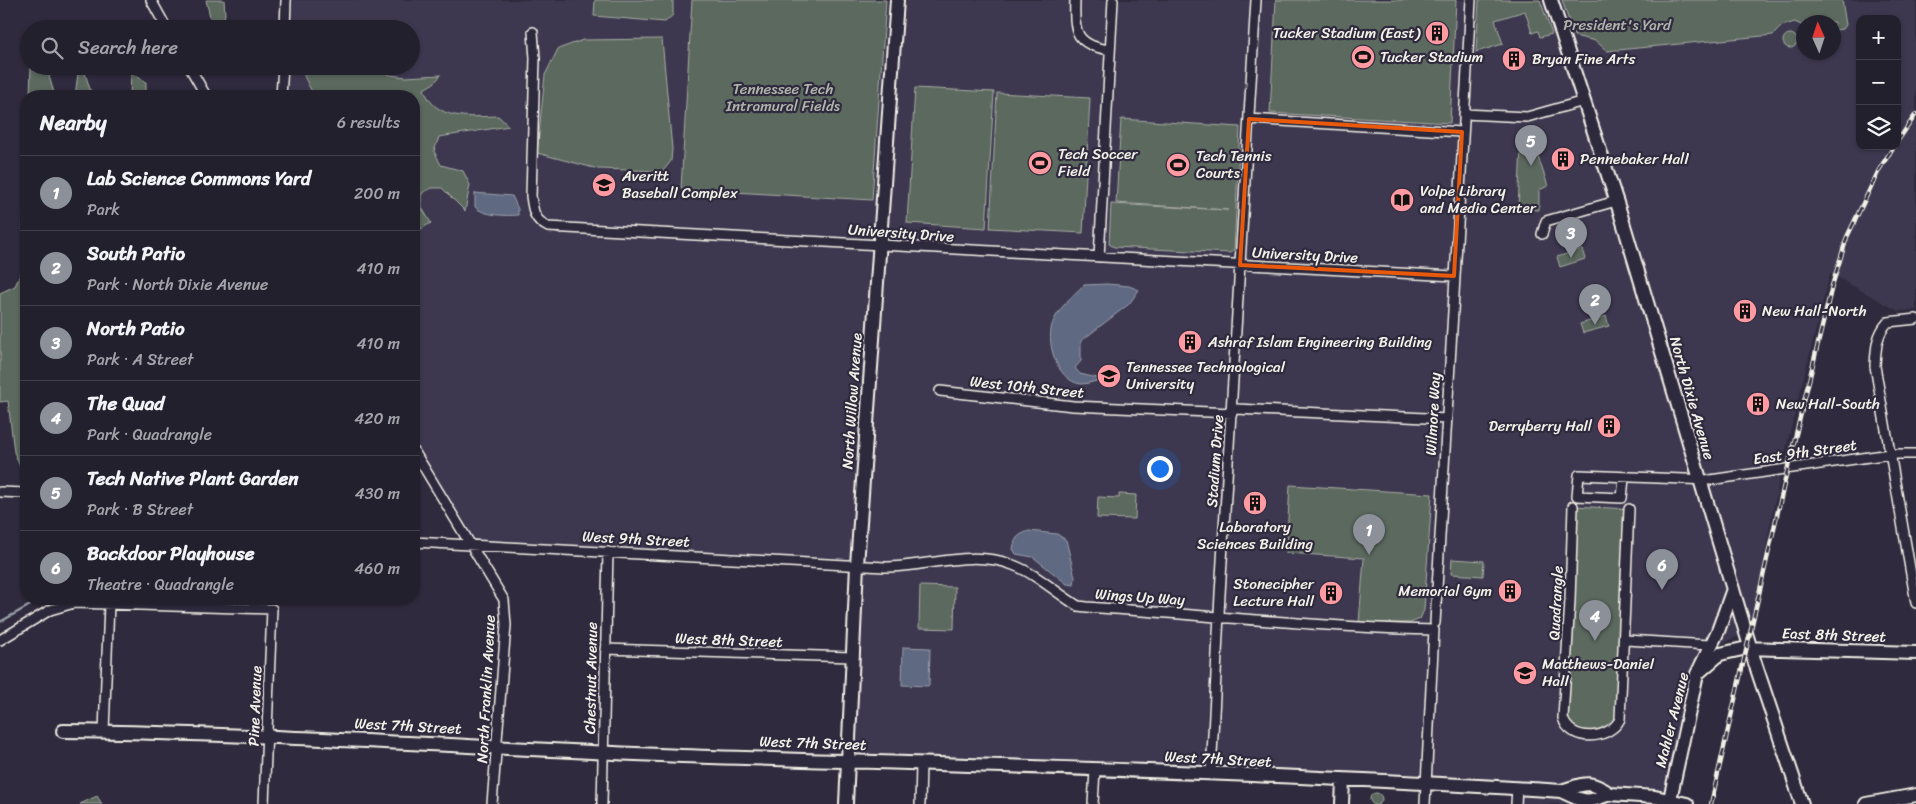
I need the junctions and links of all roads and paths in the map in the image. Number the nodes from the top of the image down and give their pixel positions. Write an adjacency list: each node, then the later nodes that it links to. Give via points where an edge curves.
1 (151, 0): 9 (street)
2 (286, 0): 10 (street)
3 (897, 0): 23 (street, North Willow Avenue)
4 (1075, 0): 12 (street, via 1077,34 1086,44)
5 (1113, 0): 12 (street)
6 (1256, 0): 19 (street, Stadium Drive)
7 (1471, 0): 18 (street, Wilmore Way)
8 (1551, 0): 17 (street, North Dixie Avenue)
9 (163, 20)
10 (285, 20)
11 (533, 32): 23 (street, University Drive, via 533,213 548,228)
12 (1110, 50): 24 (street)
13 (194, 75): 15 (street)
14 (282, 75): 16 (street)
15 (203, 90)
16 (281, 90)
17 (1584, 101): 18 (street, via 1527,118); 21 (street, North Dixie Avenue)
18 (1464, 114): 20 (street, Wilmore Way)
19 (1249, 119): 20 (street); 25 (street, Stadium Drive)
20 (1462, 132): 26 (street, Wilmore Way)
21 (1616, 200): 22 (street, via 1546,221); 35 (street, North Dixie Avenue)
22 (1542, 234)
23 (880, 245): 24 (street, University Drive); 43 (street, North Willow Avenue)
24 (1099, 258): 25 (street, University Drive)
25 (1240, 265): 26 (street, University Drive); 29 (street, Stadium Drive)
26 (1454, 276): 30 (street, Wilmore Way)
27 (1916, 319): 31 (street, via 1888,322 1880,331 1876,347 1875,366)
28 (940, 391): 29 (street, West 10th Street, via 1073,406)
29 (1234, 411): 30 (street, West 10th Street); 49 (street, Stadium Drive)
30 (1447, 419): 51 (street, Wilmore Way)
31 (1890, 454): 32 (street, East 9th Street); 35 (street, East 9th Street); 45 (street)
32 (1916, 454)
33 (420, 461): 41 (street, North Franklin Avenue)
34 (1624, 478): 34 (street, East 9th Street, via 1578,475 1577,496 1622,498); 35 (street, East 9th Street)
35 (1699, 480): 44 (street, North Dixie Avenue)
36 (0, 492): 37 (street)
37 (20, 493)
38 (1573, 506): 39 (street, Quadrangle, via 1563,718 1576,734 1608,733 1620,719)
39 (1630, 509)
40 (420, 542): 41 (street, West 9th Street)
41 (471, 545): 42 (street, West 9th Street); 64 (street, North Franklin Avenue, via 504,600 506,625)
42 (608, 552): 43 (street, West 9th Street); 55 (street, Chestnut Avenue)
43 (857, 565): 49 (street, Wings Up Way, via 907,567 949,560 990,559 1029,572 1078,606); 59 (street, North Willow Avenue)
44 (1733, 589): 50 (street, North Dixie Avenue); 54 (street, via 1722,622)
45 (1916, 603)
46 (67, 605): 52 (street, via 50,610)
47 (109, 605): 62 (street)
48 (150, 605): 63 (street, Pine Avenue, via 272,608)
49 (1218, 616): 51 (street, Wings Up Way, via 1363,629); 69 (street, Stadium Drive)
50 (1744, 624): 56 (street, North Dixie Avenue); 58 (street, via 1742,641)
51 (1435, 627): 71 (street, Wilmore Way)
52 (0, 640)
53 (1626, 640): 54 (street)
54 (1709, 645): 60 (street)
55 (605, 649): 59 (street, West 8th Street); 65 (street, Chestnut Avenue)
56 (1751, 649): 57 (street, East 8th Street); 58 (street, Mahler Avenue, via 1733,649); 87 (street, North Dixie Avenue)
57 (1916, 653)
58 (1720, 654): 60 (street, Mahler Avenue)
59 (852, 657): 66 (street, North Willow Avenue)
60 (1696, 674): 76 (street, Mahler Avenue)
61 (63, 731): 62 (street, West 7th Street)
62 (104, 731): 63 (street, West 7th Street)
63 (267, 736): 64 (street, West 7th Street); 77 (street, Pine Avenue)
64 (498, 746): 65 (street, West 7th Street); 78 (street, North Franklin Avenue)
65 (604, 751): 66 (street, West 7th Street); 79 (street, Chestnut Avenue)
66 (848, 760): 67 (street, West 7th Street); 80 (street, North Willow Avenue)
67 (921, 764): 68 (street, West 7th Street); 81 (street)
68 (1095, 770): 69 (street, West 7th Street); 82 (street)
69 (1211, 775): 70 (street, West 7th Street)
70 (1343, 780): 71 (street, West 7th Street); 83 (street)
71 (1426, 784): 72 (street, West 7th Street); 84 (street, Wilmore Way)
72 (1517, 788): 73 (street, West 7th Street); 85 (street)
73 (1561, 791): 74 (street, West 7th Street, via 1582,783); 74 (street, West 7th Street, via 1582,802 1596,801)
74 (1610, 794): 76 (street, West 7th Street)
75 (1916, 795): 88 (street)
76 (1669, 802): 86 (street, West 7th Street)
77 (264, 804)
78 (492, 804)
79 (602, 804)
80 (846, 804)
81 (920, 804)
82 (1094, 804)
83 (1342, 804)
84 (1425, 804)
85 (1516, 804)
86 (1687, 804)
87 (1802, 804)
88 (1866, 804)

